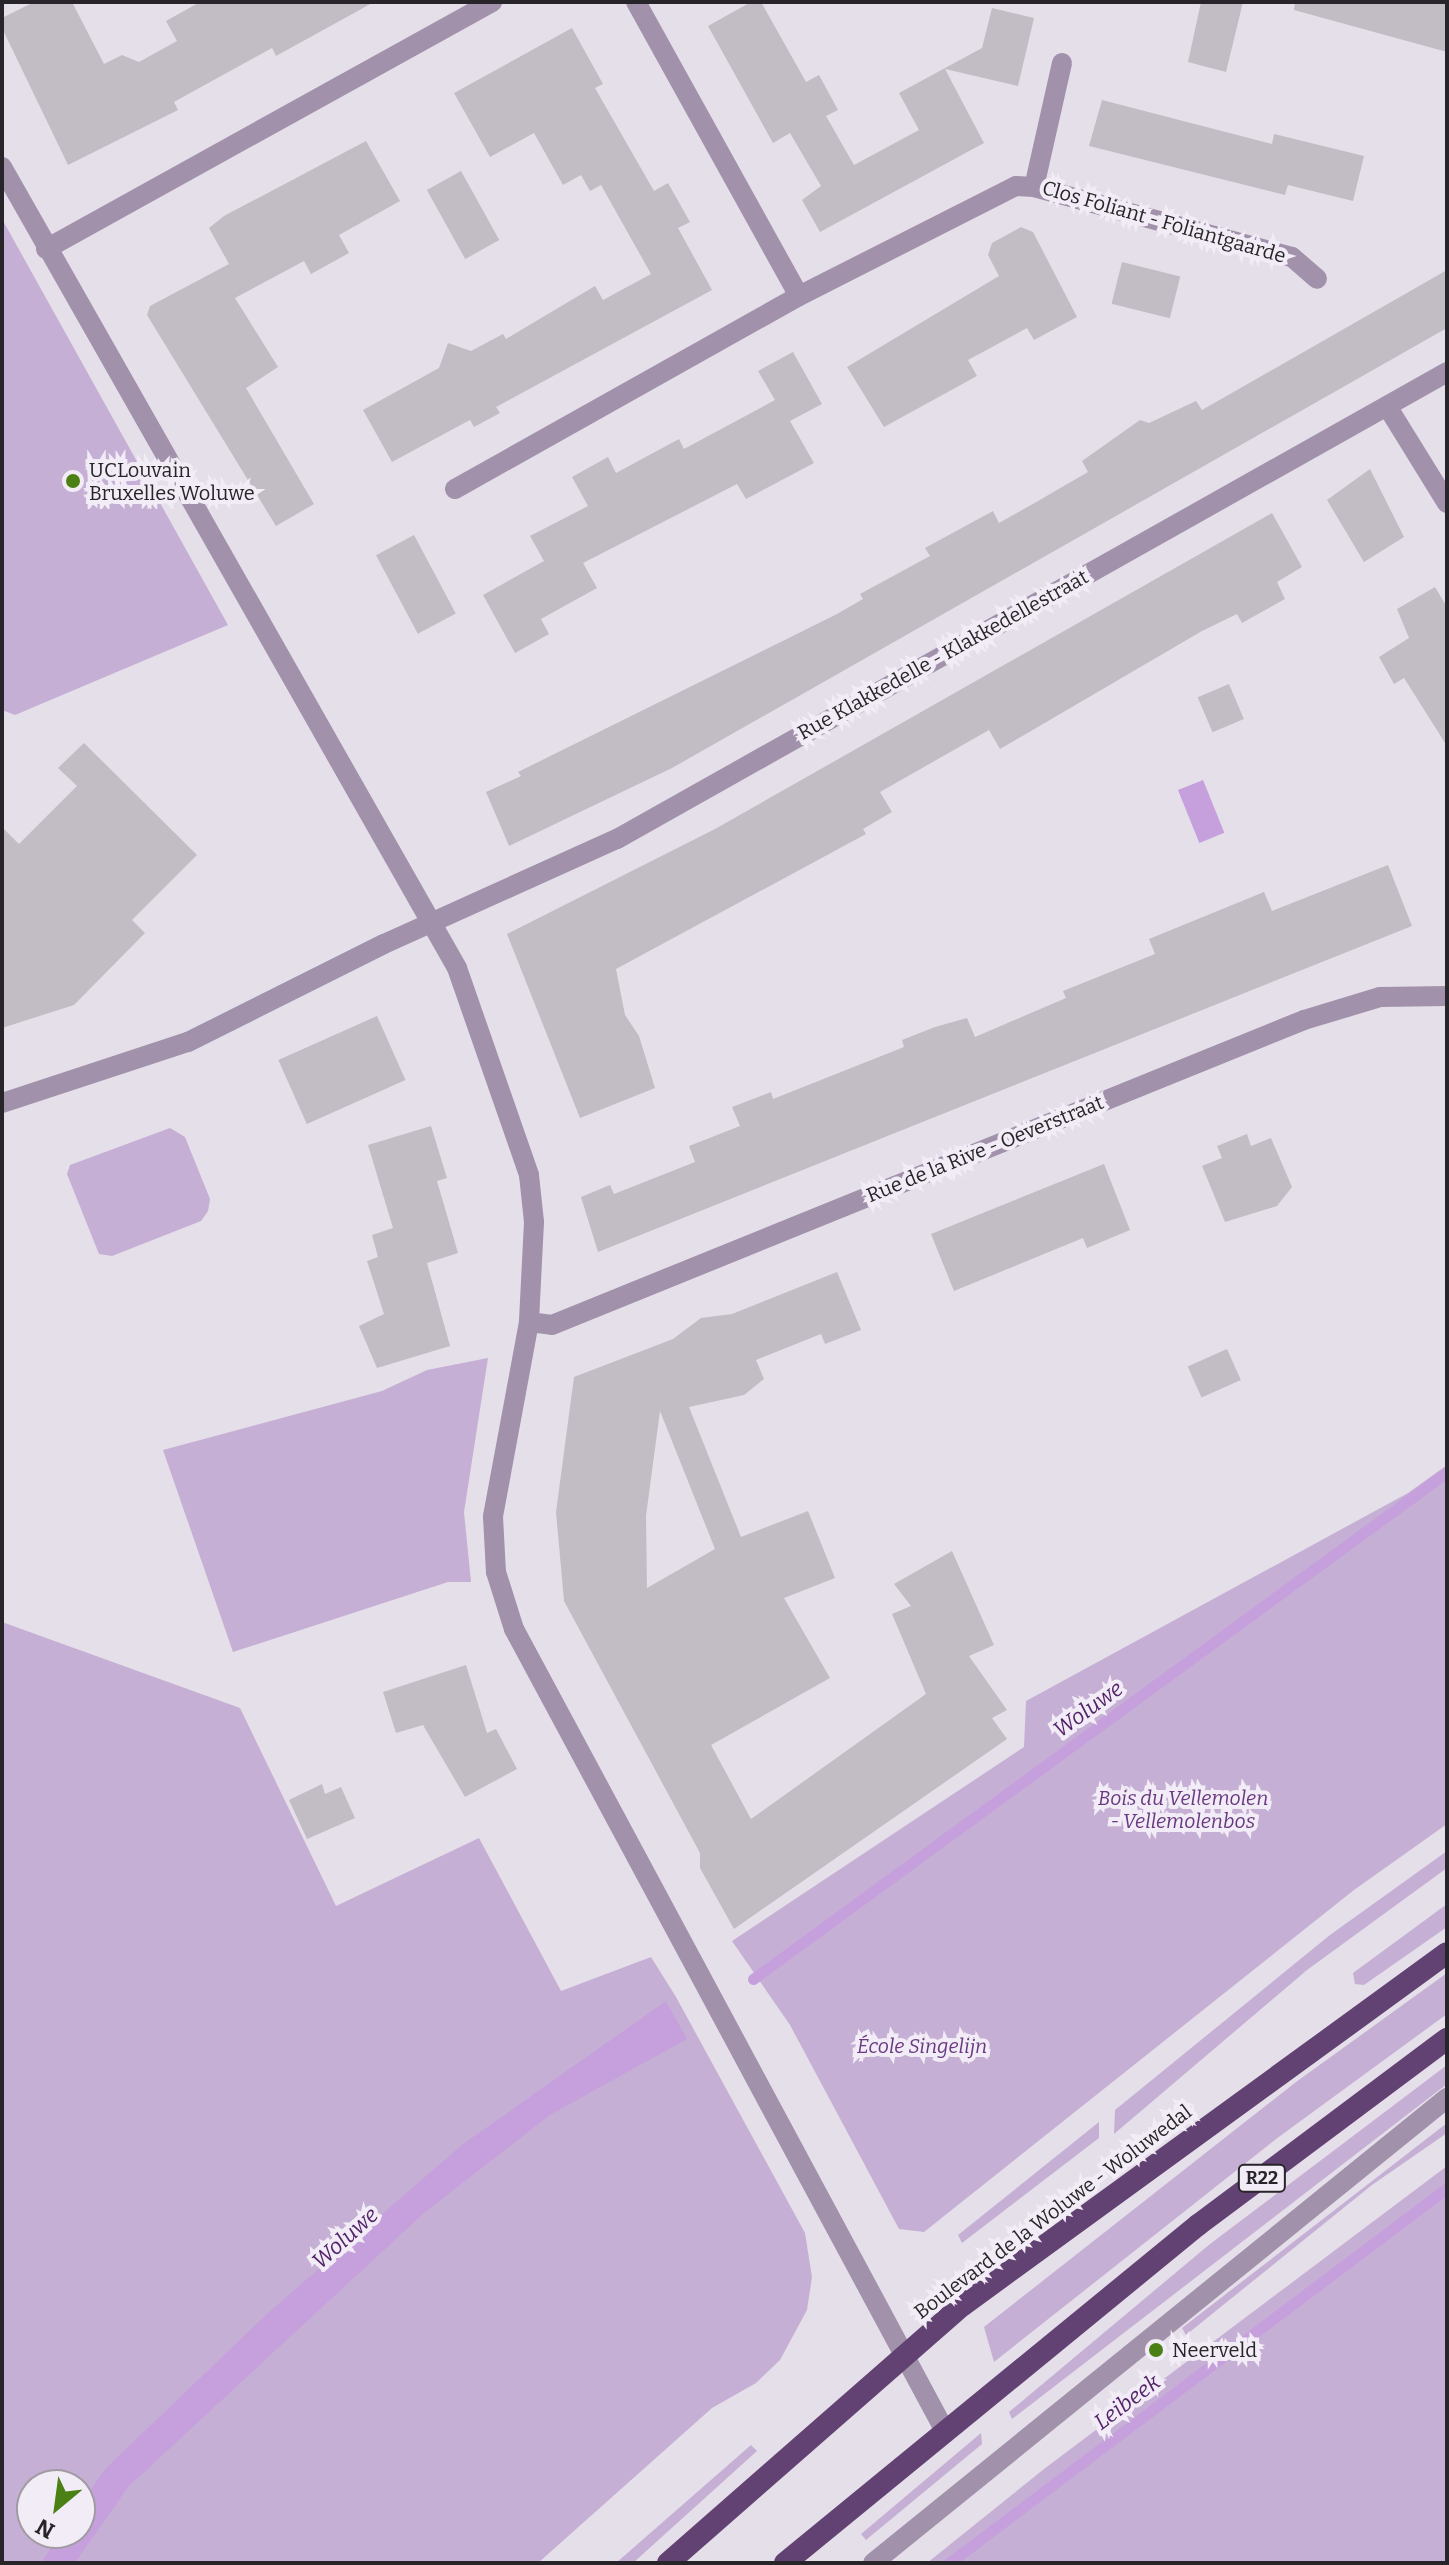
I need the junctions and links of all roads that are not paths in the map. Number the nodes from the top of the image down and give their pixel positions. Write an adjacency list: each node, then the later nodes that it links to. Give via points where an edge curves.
1 (492, 2): 6 (street)
2 (636, 2): 8 (street)
3 (1062, 63): 5 (street, Clos Foliant - Foliantgaarde)
4 (2, 167): 6 (street)
5 (1034, 187): 7 (street, Clos Foliant - Foliantgaarde, via 1292,257); 8 (street, via 1016,186)
6 (46, 249): 13 (street)
7 (1317, 279)
8 (799, 296): 11 (street)
9 (1447, 372): 10 (street, Rue Klakkedelle - Klakkedellestraat)
10 (1387, 406): 12 (street); 13 (street, Rue Klakkedelle - Klakkedellestraat, via 617,839)
11 (455, 489)
12 (1447, 503)
13 (432, 923): 15 (street, Rue Klakkedelle - Klakkedellestraat, via 188,1042); 16 (street, via 457,968 529,1175 534,1222)
14 (1447, 996): 16 (street, Rue de la Rive - Oeverstraat, via 1380,997 1304,1020 552,1325)
15 (2, 1103)
16 (529, 1322): 20 (street, via 493,1517 496,1572 514,1629)
17 (1447, 1953): 20 (highway, Boulevard de la Woluwe - Woluwedal)
18 (1447, 2039): 21 (highway, R22, via 1198,2225)
19 (1447, 2098): 24 (street)
20 (906, 2353): 21 (street); 22 (highway, Boulevard de la Woluwe - Woluwedal)
21 (945, 2431): 23 (highway, R22)
22 (668, 2563)
23 (785, 2563)
24 (873, 2563)

